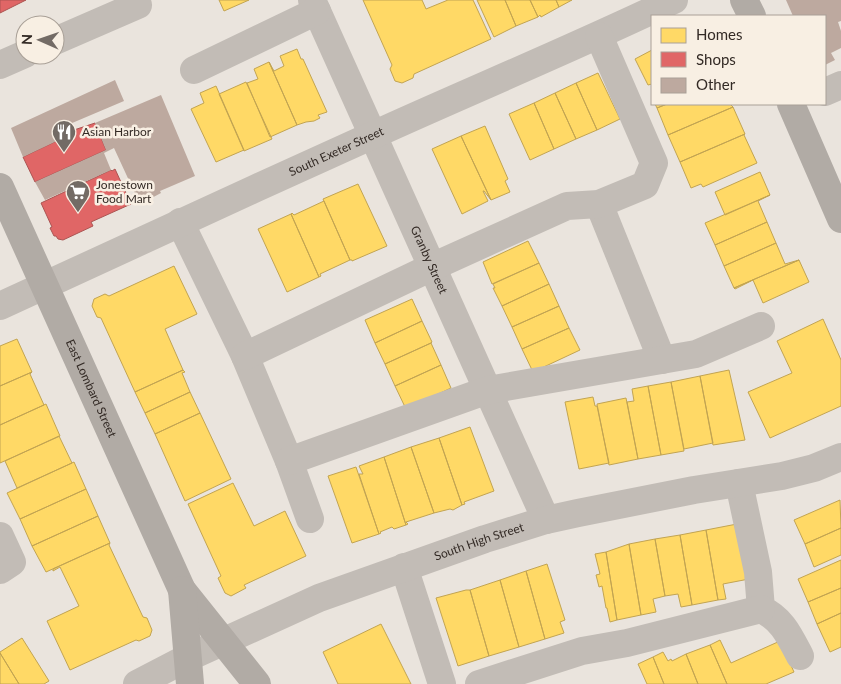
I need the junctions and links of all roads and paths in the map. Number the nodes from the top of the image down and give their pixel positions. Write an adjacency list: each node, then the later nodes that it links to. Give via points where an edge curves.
1 (135, 0): 7 (street, via 138,5)
2 (674, 0): 6 (street, South Exeter Street)
3 (744, 0): 5 (main road)
4 (315, 5): 10 (street); 14 (street, Granby Street)
5 (752, 15)
6 (599, 36): 14 (street, South Exeter Street); 16 (street, via 654,163 645,185)
7 (65, 37)
8 (15, 58): 9 (street)
9 (0, 65)
10 (194, 70)
11 (841, 85): 12 (street)
12 (826, 92)
13 (794, 105): 17 (main road)
14 (373, 135): 18 (street, South Exeter Street); 19 (street, Granby Street)
15 (0, 187): 20 (main road, East Lombard Street)
16 (599, 204): 19 (street, via 567,206); 24 (street)
17 (841, 219)
18 (180, 222): 20 (street, South Exeter Street); 23 (street)
19 (432, 267): 23 (street); 25 (street, Granby Street)
20 (44, 286): 21 (street, South Exeter Street); 34 (main road, East Lombard Street)
21 (0, 306)
22 (761, 326): 24 (street, via 696,354)
23 (245, 356): 27 (street)
24 (662, 360): 25 (street)
25 (488, 390): 27 (street); 30 (street, Granby Street)
26 (841, 457): 28 (street, South High Street, via 814,468)
27 (289, 461): 29 (street)
28 (739, 483): 30 (street, South High Street); 35 (street, via 758,572)
29 (310, 519)
30 (546, 520): 32 (street, South High Street)
31 (0, 536): 33 (street, via 12,562)
32 (404, 566): 36 (street, South High Street, via 319,598); 41 (street)
33 (0, 570)
34 (182, 590): 36 (main road, East Lombard Street); 38 (main road, East Lombard Street)
35 (761, 608): 37 (street, via 773,615 786,630); 42 (street, via 582,651)
36 (224, 642): 38 (street, South High Street); 40 (main road, East Lombard Street)
37 (800, 656)
38 (189, 671): 39 (street, South High Street)
39 (137, 684)
40 (257, 684)
41 (442, 684)
42 (479, 684)

